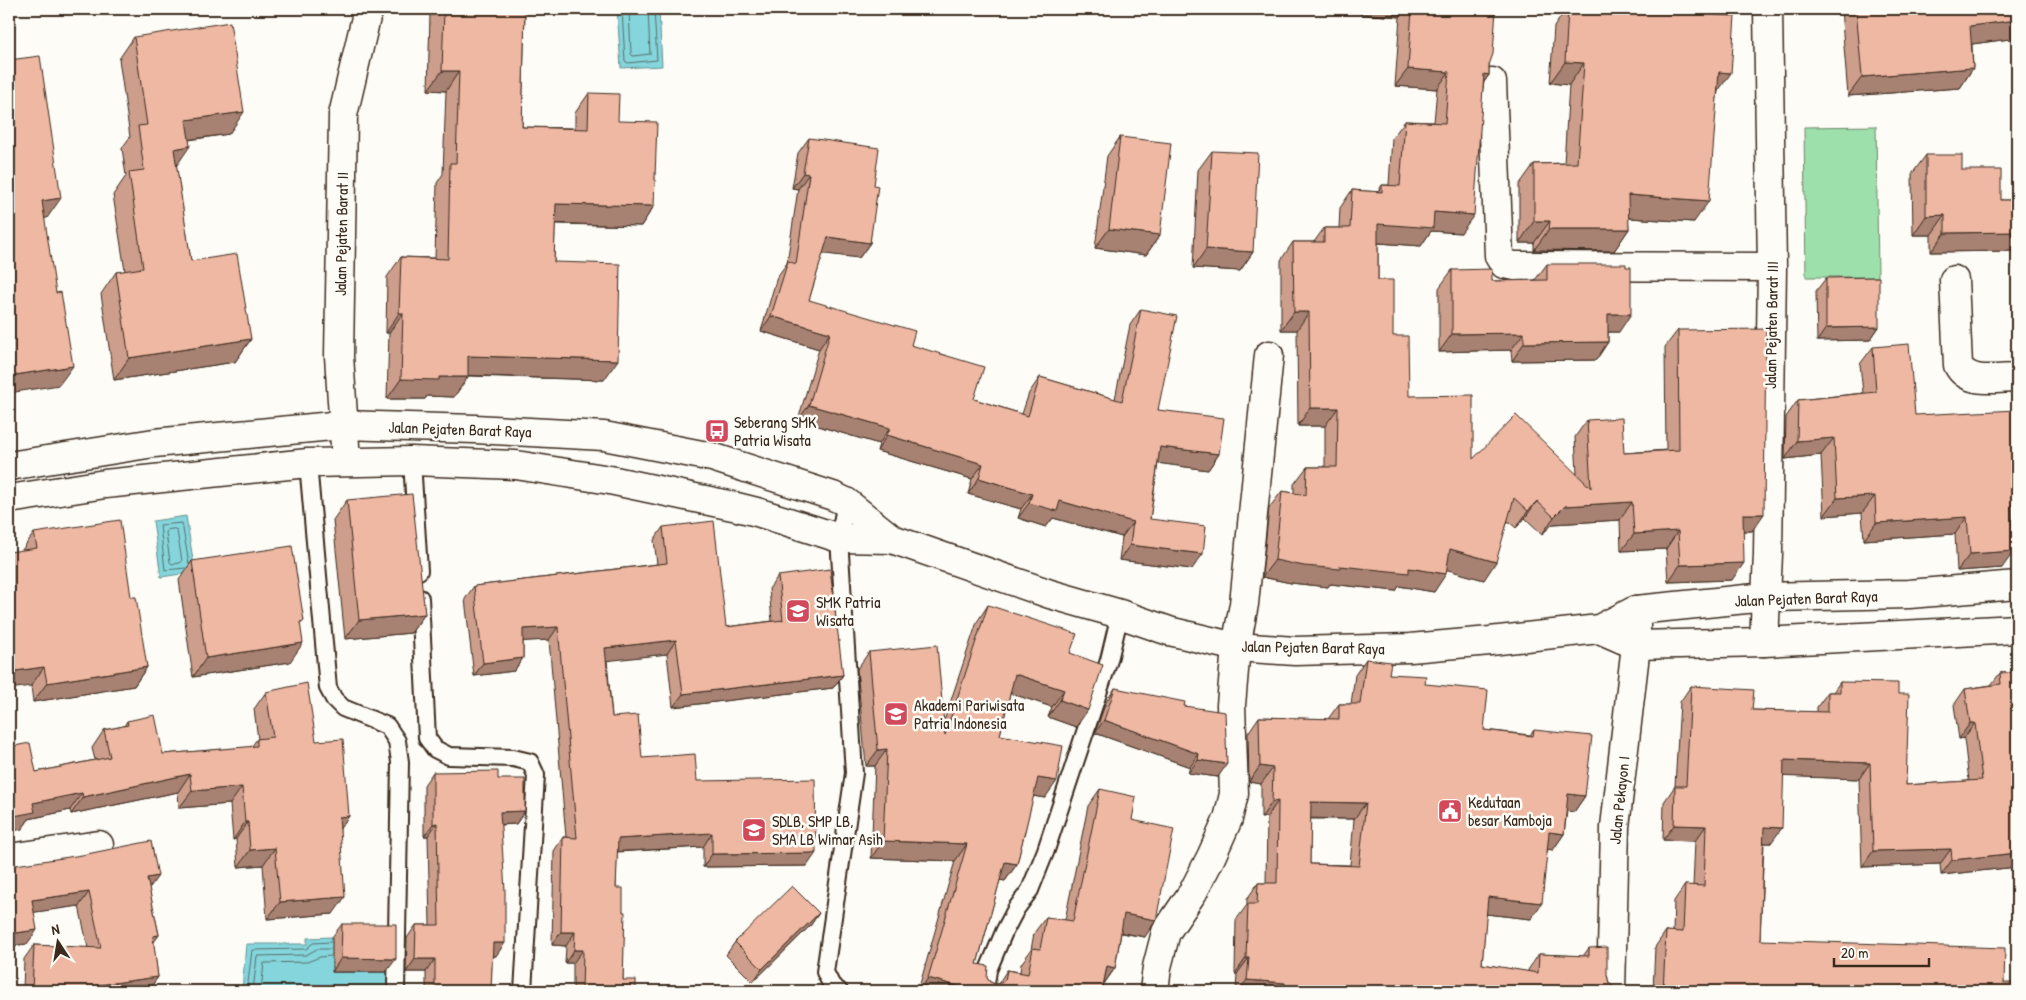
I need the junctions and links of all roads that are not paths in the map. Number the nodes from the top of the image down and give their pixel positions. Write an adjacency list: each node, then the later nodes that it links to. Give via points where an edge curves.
1 (368, 9): 8 (street, Jalan Pejaten Barat II, via 343,115 339,356)
2 (1768, 9): 4 (street, Jalan Pejaten Barat III)
3 (1492, 82): 4 (street, via 1500,256 1504,264)
4 (1772, 268): 18 (street, Jalan Pejaten Barat III)
5 (1954, 280): 7 (street, via 1958,365 1962,373 1973,378)
6 (1269, 354): 25 (street, via 1244,604)
7 (2017, 378)
8 (343, 425): 9 (street, Jalan Pejaten Barat II); 12 (street, Jalan Pejaten Barat Raya, via 154,443); 14 (street, Jalan Pejaten Barat Raya, via 474,428 604,436 712,457)
9 (346, 461): 10 (street, Jalan Pejaten Barat Raya); 11 (street, Jalan Pejaten Barat Raya)
10 (412, 461): 15 (street, Jalan Pejaten Barat Raya, via 516,465 610,480 757,512); 29 (lane, via 427,738 435,749 449,756 514,758 530,762 536,775)
11 (308, 464): 13 (street, Jalan Pejaten Barat Raya, via 105,484); 28 (lane, via 328,688 342,708 386,726 397,741)
12 (9, 466)
13 (9, 499)
14 (846, 502): 15 (lane); 16 (street, Jalan Pejaten Barat Raya)
15 (839, 538): 16 (street, Jalan Pejaten Barat Raya); 30 (lane, via 854,773 825,972 832,986)
16 (892, 539): 20 (street, Jalan Pejaten Barat Raya, via 1050,594)
17 (2017, 585): 18 (street, Jalan Pejaten Barat Raya, via 1899,594)
18 (1766, 597): 19 (street, Jalan Pejaten Barat Raya); 23 (street, Jalan Pejaten Barat III)
19 (1636, 610): 21 (street, Jalan Pejaten Barat Raya); 24 (street, Jalan Pekayon I)
20 (1120, 614): 25 (street, Jalan Pejaten Barat Raya, via 1168,631); 31 (lane, via 1106,669 1046,850 1030,890 1016,909 991,962)
21 (1599, 629): 24 (street, Jalan Pejaten Barat Raya); 25 (street, Jalan Pejaten Barat Raya, via 1410,648 1295,651)
22 (2017, 629): 23 (street, Jalan Pejaten Barat Raya)
23 (1764, 642): 24 (street, Jalan Pejaten Barat Raya)
24 (1636, 645): 33 (street, Jalan Pekayon I, via 1614,827)
25 (1236, 647): 32 (street, via 1231,705 1234,794 1228,819 1193,892 1166,932)
26 (99, 845): 27 (street)
27 (9, 858)
28 (396, 991)
29 (523, 991)
30 (839, 991)
31 (985, 991)
32 (1154, 991)
33 (1611, 991)

